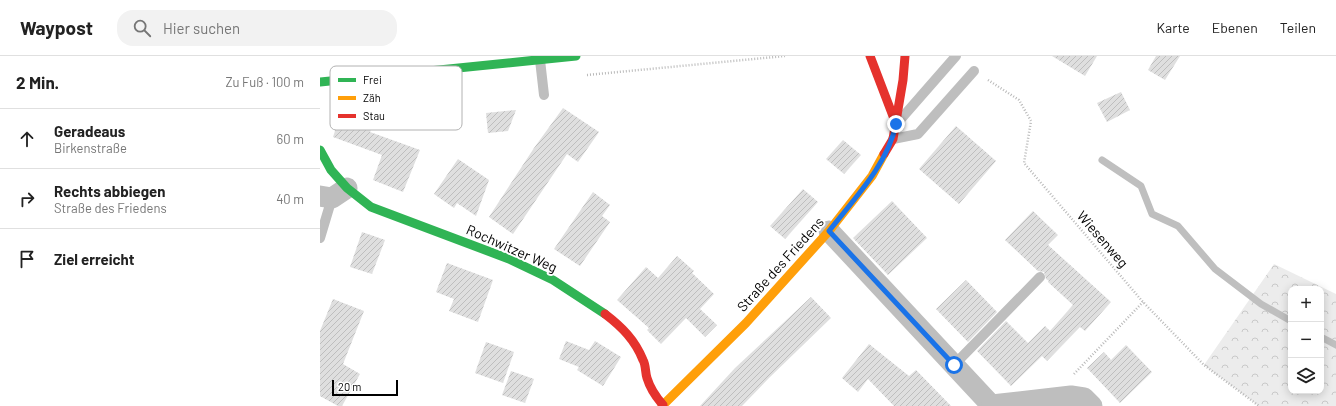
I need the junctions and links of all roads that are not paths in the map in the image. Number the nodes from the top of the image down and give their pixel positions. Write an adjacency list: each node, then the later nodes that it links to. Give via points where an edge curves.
1 (576, 56): 5 (street)
2 (870, 56): 11 (street)
3 (905, 56): 11 (street, Straße des Friedens)
4 (956, 56): 11 (lane)
5 (540, 60): 6 (street); 10 (lane)
6 (462, 68)
7 (974, 71): 12 (lane, via 918,134)
8 (330, 81): 9 (street)
9 (320, 82)
10 (544, 95)
11 (896, 124): 12 (street, Straße des Friedens)
12 (893, 139): 15 (street, Straße des Friedens, via 872,176)
13 (320, 150): 14 (street, Rochwitzer Weg, via 331,170)
14 (333, 194): 16 (lane); 19 (street, Rochwitzer Weg, via 509,259 553,280 588,302 617,323 633,340 644,361 649,384)
15 (829, 231): 18 (street); 19 (street, Straße des Friedens, via 746,323)
16 (320, 238)
17 (1040, 277): 18 (lane)
18 (954, 365): 20 (street)
19 (662, 406)
20 (992, 406): 21 (street, via 1071,396 1084,398)
21 (1092, 406)

